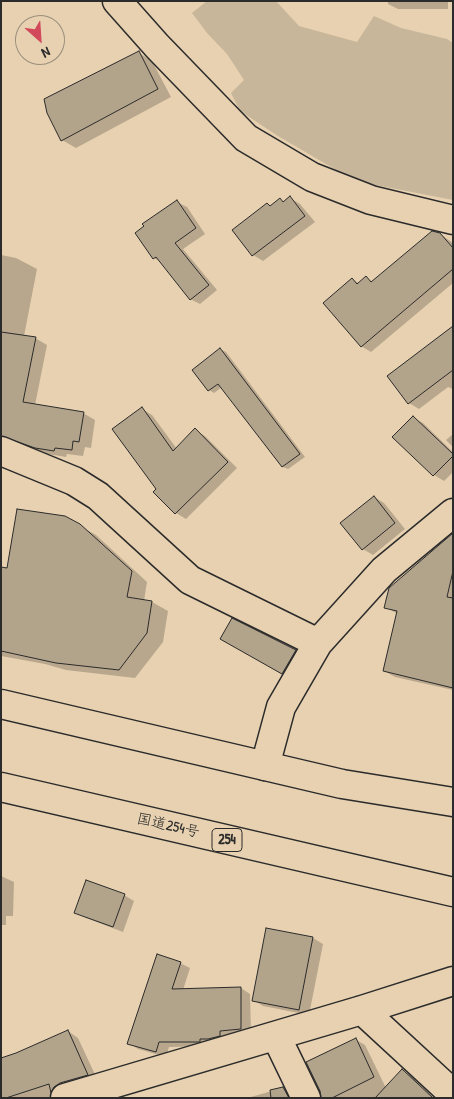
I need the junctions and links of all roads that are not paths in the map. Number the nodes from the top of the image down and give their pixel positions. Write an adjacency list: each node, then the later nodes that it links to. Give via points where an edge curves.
1 (117, 1): 2 (main road, via 246,138 312,177 371,200)
2 (453, 220)
3 (1, 451): 5 (main road, via 74,481 98,496 190,580)
4 (453, 513): 5 (main road, via 384,570)
5 (318, 643): 7 (main road, via 281,707)
6 (1, 704): 7 (main road)
7 (265, 766): 9 (main road, via 342,784)
8 (1, 787): 10 (main road, 国道254号 / 254)
9 (453, 802)
10 (453, 892)
11 (453, 981): 12 (main road)
12 (362, 1010): 13 (main road); 14 (main road)
13 (276, 1036): 15 (main road); 16 (main road)
14 (453, 1094)
15 (65, 1098)
16 (306, 1098)

